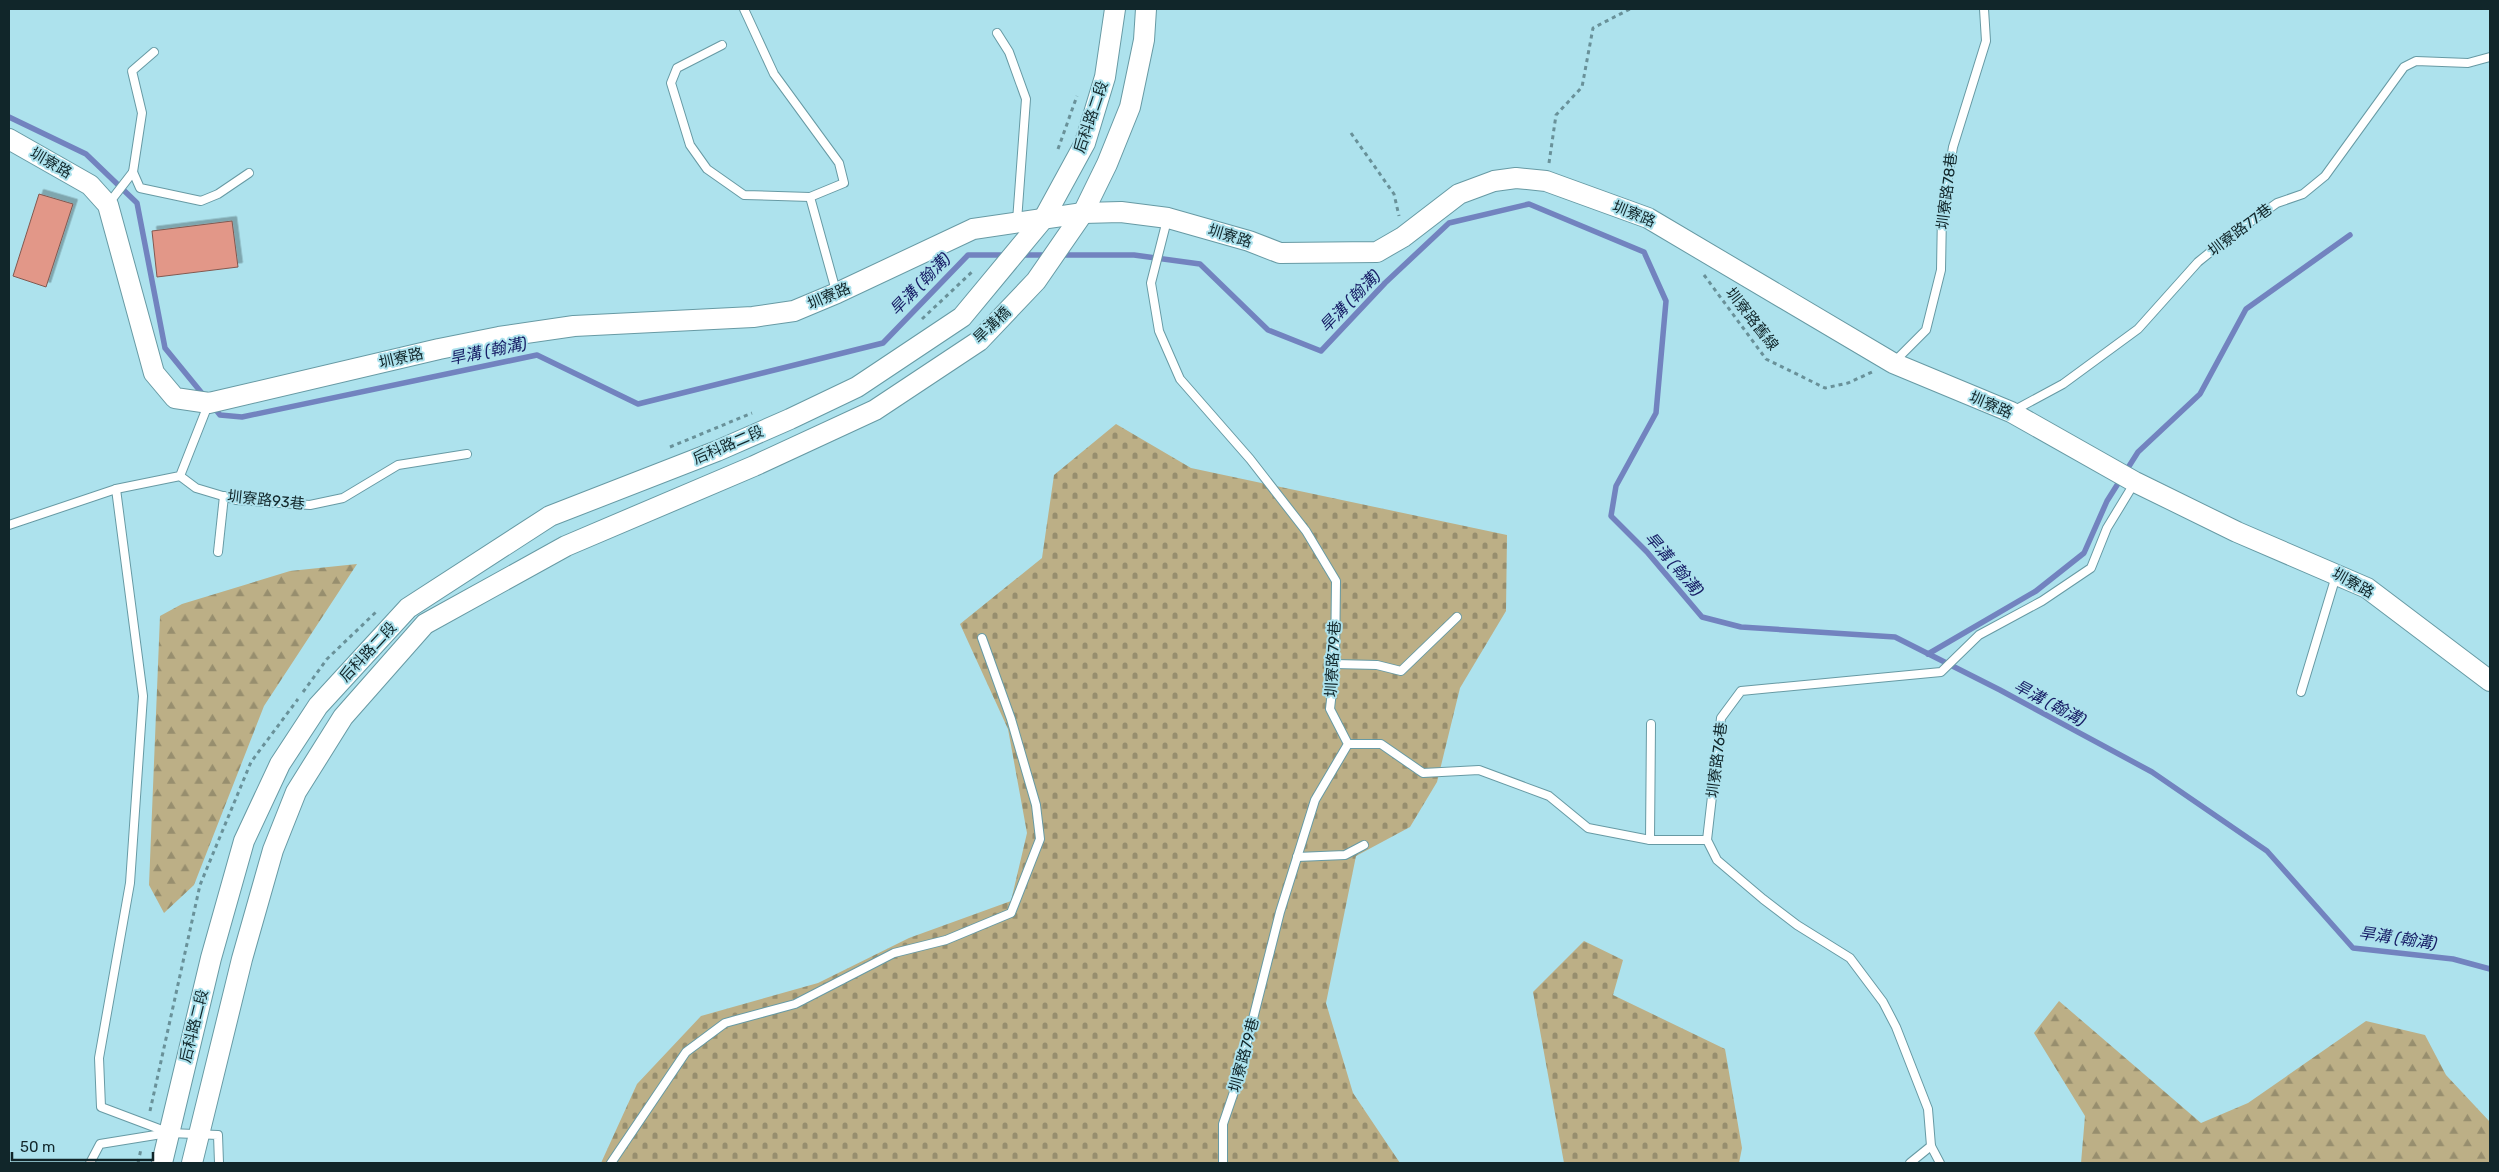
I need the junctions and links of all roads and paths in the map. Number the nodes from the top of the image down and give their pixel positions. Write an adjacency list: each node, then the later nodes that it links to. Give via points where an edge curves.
1 (744, 9): 15 (lane, via 774,74 839,163 844,183)
2 (1115, 9): 18 (street, 后科路二段, via 1105,77 1085,143)
3 (1146, 9): 17 (street, 后科路二段, via 1144,40 1130,107)
4 (1630, 9): 14 (path, via 1593,28 1582,88 1556,115)
5 (1984, 9): 24 (lane, 圳寮路78巷, via 1986,41 1953,147 1942,213 1941,270 1926,330)
6 (997, 33): 20 (lane, via 1009,52 1026,99)
7 (722, 45): 15 (lane, via 677,68 671,83 690,145 707,169 744,195)
8 (154, 52): 12 (lane, via 132,71 142,113)
9 (2490, 57): 28 (lane, 圳寮路77巷, via 2468,63 2416,61 2404,67 2325,176 2303,194 2277,203 2198,262 2138,329 2063,384)
10 (1351, 133): 21 (path, via 1394,194)
11 (9, 139): 16 (street, 圳寮路, via 90,185)
12 (133, 172): 13 (lane, via 140,188 201,201 218,194); 16 (lane)
13 (249, 173)
14 (1546, 181): 21 (street, 圳寮路, via 1516,178 1494,181 1459,194); 24 (street, 圳寮路, via 1648,218)
15 (810, 197): 23 (lane)
16 (108, 205): 26 (street, 圳寮路, via 154,373 175,398)
17 (1083, 213): 18 (street, 圳寮路); 19 (street, 圳寮路, via 1121,212); 27 (street, 旱溝橋, via 1036,281 979,341)
18 (1044, 218): 20 (street, 圳寮路); 25 (street, 旱溝橋, via 962,317)
19 (1168, 218): 21 (street, 圳寮路, via 1280,253 1377,252); 39 (lane, 圳寮路79巷, via 1151,283 1159,331 1180,379 1250,459 1306,531 1336,581)
20 (1017, 224): 23 (street, 圳寮路, via 973,229)
21 (1403, 237)
22 (1702, 272): 24 (path, 圳寮路舊線, via 1766,359 1804,380 1825,388 1848,383)
23 (836, 293): 26 (street, 圳寮路, via 794,311 753,317 574,326 500,337)
24 (1893, 363): 28 (street, 圳寮路)
25 (857, 387): 48 (street, 后科路二段, via 717,451 550,516 408,608 330,692 280,764 244,840 211,958)
26 (209, 403): 30 (lane)
27 (875, 410): 49 (street, 后科路二段, via 754,466 566,546 425,624 343,717 296,792 268,868)
28 (2011, 412): 31 (street, 圳寮路)
29 (468, 454): 33 (lane, 圳寮路93巷, via 398,465 343,498 310,505 236,500)
30 (180, 476): 32 (lane); 33 (lane, 圳寮路93巷, via 196,488)
31 (2135, 482): 36 (street, 圳寮路, via 2237,532); 45 (lane, 圳寮路76巷, via 2107,528 2091,568 2042,601 1979,635 1941,672 1741,691 1721,718)
32 (116, 489): 34 (lane); 48 (lane, via 143,696 130,883 99,1058 101,1107)
33 (224, 496): 35 (lane)
34 (9, 525)
35 (218, 552)
36 (2337, 573): 40 (street, 圳寮路, via 2367,588); 41 (lane)
37 (1457, 617): 39 (lane, via 1401,670 1377,665)
38 (982, 638): 55 (lane, via 1011,719 1036,805 1040,839 1011,913 946,940 894,952 795,1004 725,1023 686,1052)
39 (1335, 664): 43 (lane, 圳寮路79巷, via 1330,709)
40 (2490, 681)
41 (2301, 692)
42 (1651, 724): 44 (lane)
43 (1348, 744): 44 (lane, via 1381,744 1423,772 1479,770 1549,796 1588,828); 47 (lane, 圳寮路79巷, via 1315,800)
44 (1650, 840): 45 (lane)
45 (1707, 840): 50 (lane, via 1717,860 1762,899 1850,958 1883,1002 1928,1110)
46 (1364, 845): 47 (lane, via 1344,855)
47 (1297, 857): 56 (lane, 圳寮路79巷, via 1223,1124)
48 (170, 1133): 49 (lane); 51 (lane, via 100,1144); 52 (street, 后科路二段)
49 (199, 1133): 53 (street, 后科路二段); 54 (lane, via 218,1135)
50 (1931, 1146): 57 (lane); 58 (lane)
51 (90, 1163)
52 (162, 1163)
53 (192, 1163)
54 (219, 1163)
55 (611, 1163)
56 (1223, 1163)
57 (1910, 1163)
58 (1940, 1163)

